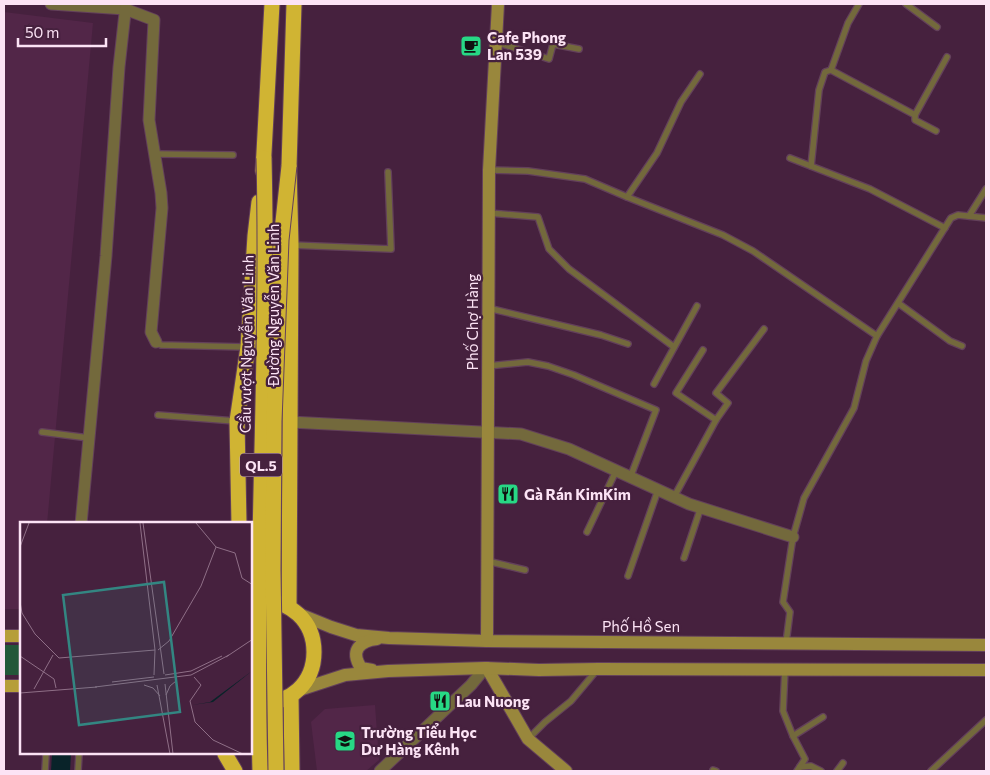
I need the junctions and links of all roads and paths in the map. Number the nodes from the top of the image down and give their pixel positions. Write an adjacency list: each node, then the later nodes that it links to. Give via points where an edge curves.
1 (52, 4): 7 (street)
2 (272, 4): 18 (highway, Đường Nguyễn Văn Linh / QL.5)
3 (294, 4): 20 (highway, Đường Nguyễn Văn Linh / QL.5)
4 (498, 4): 9 (main road, Phố Chợ Hàng)
5 (859, 4): 12 (lane, via 848,23)
6 (906, 4): 8 (lane)
7 (126, 6): 16 (street, via 139,16 154,20 149,120); 50 (street)
8 (937, 27)
9 (496, 42): 10 (lane, via 549,59 553,44); 22 (main road, Phố Chợ Hàng)
10 (579, 49)
11 (947, 57): 14 (lane)
12 (831, 70): 14 (lane); 21 (lane, via 825,72 819,90)
13 (700, 74): 25 (lane)
14 (915, 115): 15 (lane, via 914,120)
15 (936, 131)
16 (155, 154): 17 (lane); 36 (street, via 162,208 151,332)
17 (233, 155)
18 (264, 158): 39 (highway, Đường Nguyễn Văn Linh / QL.5); 97 (highway, Cầu vượt Nguyễn Văn Linh / QL.5, bridge, via 266,241 258,587)
19 (790, 158): 21 (lane)
20 (290, 166): 30 (highway, Đường Nguyễn Văn Linh / QL.5); 98 (highway, Cầu vượt Nguyễn Văn Linh / QL.5, bridge, via 280,240 274,421)
21 (811, 166): 29 (lane, via 870,189)
22 (489, 170): 25 (lane, via 528,171 586,179); 26 (main road, Phố Chợ Hàng)
23 (388, 172): 30 (lane, via 391,250)
24 (986, 189): 27 (lane)
25 (627, 197): 35 (lane, via 723,235 753,251)
26 (489, 213): 33 (main road, Phố Chợ Hàng); 40 (lane, via 538,217 549,249 569,269)
27 (969, 216): 28 (lane); 29 (lane, via 955,215)
28 (986, 218)
29 (945, 228): 31 (lane)
30 (291, 245): 47 (highway, Đường Nguyễn Văn Linh / QL.5)
31 (898, 303): 35 (lane); 38 (lane, via 950,341)
32 (697, 306): 40 (lane)
33 (488, 308): 37 (lane); 42 (main road, Phố Chợ Hàng)
34 (764, 329): 45 (lane, via 716,393 728,403)
35 (877, 336): 62 (lane, via 866,361 854,408 804,498)
36 (156, 342): 39 (lane)
37 (628, 344)
38 (962, 346)
39 (248, 347): 46 (highway, Đường Nguyễn Văn Linh / QL.5)
40 (674, 347): 43 (lane)
41 (703, 350): 45 (lane, via 676,393)
42 (488, 366): 49 (main road, Phố Chợ Hàng); 52 (lane, via 528,362 548,366 656,410)
43 (654, 384)
44 (158, 415): 46 (lane)
45 (716, 420): 54 (lane)
46 (237, 421): 57 (highway, Đường Nguyễn Văn Linh / QL.5)
47 (290, 422): 49 (street); 55 (highway, Đường Nguyễn Văn Linh / QL.5)
48 (42, 432): 50 (lane)
49 (488, 433): 51 (street, via 521,434 569,449); 64 (main road, Phố Chợ Hàng)
50 (89, 438): 58 (street)
51 (616, 471): 52 (street); 61 (lane)
52 (630, 478): 53 (street)
53 (658, 490): 54 (street); 66 (lane)
54 (674, 497): 56 (street)
55 (289, 503): 60 (highway, via 276,522 266,526); 68 (highway, Đường Nguyễn Văn Linh / QL.5)
56 (701, 508): 62 (street); 63 (lane)
57 (239, 517): 59 (highway)
58 (81, 522)
59 (251, 522)
60 (252, 522)
61 (587, 532)
62 (793, 537): 73 (lane, via 783,602 790,612)
63 (684, 558)
64 (488, 561): 65 (lane); 72 (main road, Phố Chợ Hàng)
65 (525, 570)
66 (628, 576)
67 (252, 602): 68 (highway, via 270,602)
68 (294, 611): 71 (main road, Phố Hồ Sen, via 356,635); 82 (highway, via 313,636 315,651 311,672)
69 (4, 636): 70 (main road)
70 (20, 636)
71 (389, 638): 72 (main road, Phố Hồ Sen); 79 (main road, via 363,642 356,653 361,668)
72 (487, 641): 73 (main road, Phố Hồ Sen)
73 (786, 643): 74 (main road, Phố Hồ Sen)
74 (986, 645)
75 (486, 668): 76 (main road); 79 (main road); 87 (main road); 100 (street)
76 (598, 669): 77 (main road); 87 (lane, via 571,701)
77 (785, 669): 78 (main road); 86 (lane, via 783,711)
78 (986, 670)
79 (388, 671): 82 (main road, via 345,675)
80 (4, 686): 81 (main road)
81 (20, 686)
82 (295, 693): 83 (highway, via 278,702); 99 (highway)
83 (252, 702)
84 (823, 717): 86 (lane)
85 (986, 720): 104 (lane)
86 (792, 736): 93 (lane, via 805,758)
87 (528, 740): 101 (main road)
88 (46, 755): 94 (lane)
89 (79, 755): 95 (lane)
90 (226, 755): 96 (highway)
91 (237, 755): 96 (highway)
92 (843, 763): 103 (lane)
93 (798, 769): 102 (lane, via 811,766)
94 (45, 771)
95 (78, 771)
96 (236, 771)
97 (260, 771)
98 (276, 771)
99 (292, 771)
100 (380, 771)
101 (566, 771)
102 (821, 771)
103 (837, 771)
104 (931, 771)

